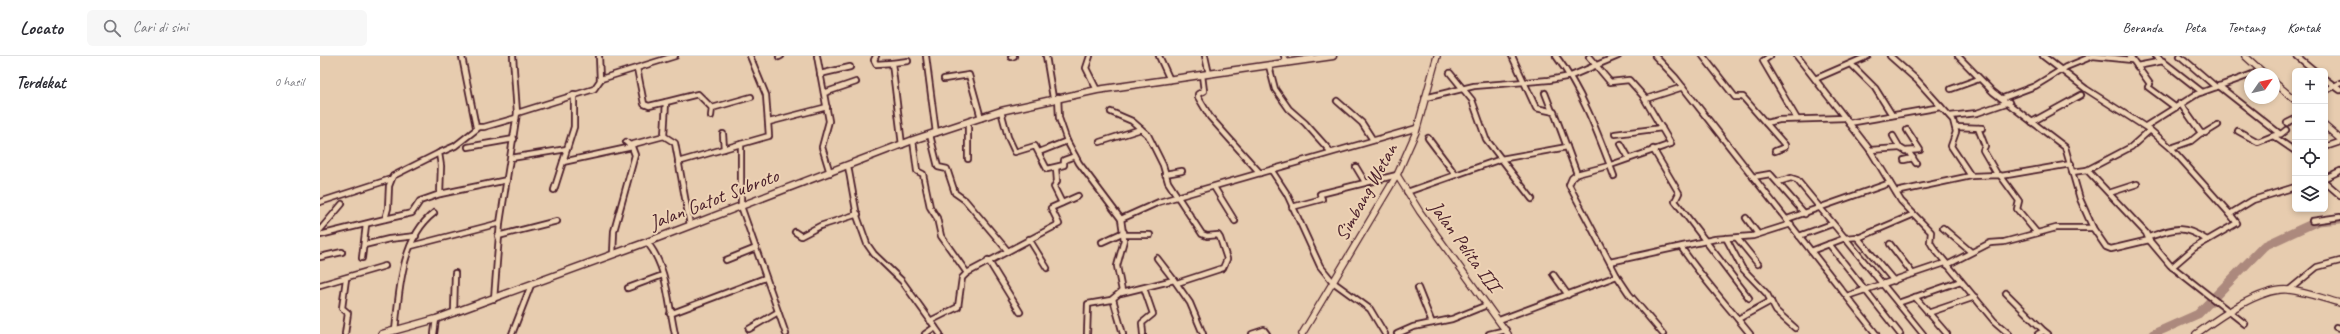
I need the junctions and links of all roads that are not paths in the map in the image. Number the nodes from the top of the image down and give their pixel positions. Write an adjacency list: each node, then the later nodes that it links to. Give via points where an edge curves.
1 (463, 56): 110 (street, via 470,104)
2 (513, 56): 94 (street)
3 (599, 56): 55 (street)
4 (675, 56): 43 (street)
5 (750, 56): 101 (street, via 766,96)
6 (817, 56): 48 (street)
7 (876, 56): 36 (street, via 876,64)
8 (926, 56): 121 (street)
9 (1046, 56): 78 (street)
10 (1090, 56): 68 (street, via 1086,68)
11 (1159, 56): 56 (street)
12 (1205, 56): 49 (street)
13 (1284, 56): 37 (street)
14 (1333, 56): 37 (main road, Jalan Gatot Subroto)
15 (1437, 56): 79 (street, Simbang Wetan)
16 (1512, 56): 60 (street)
17 (1556, 56): 51 (street)
18 (1618, 56): 40 (street)
19 (1655, 56): 64 (street)
20 (1702, 56): 104 (street, via 1735,97 1743,97)
21 (1770, 56): 99 (street, via 1762,61)
22 (1797, 56): 54 (street)
23 (1868, 56): 38 (street)
24 (1890, 56): 87 (street, via 1933,94)
25 (1958, 56): 57 (street)
26 (2043, 56): 46 (street)
27 (2093, 56): 33 (street); 46 (street)
28 (2156, 56): 35 (street)
29 (2180, 56): 62 (street)
30 (2245, 56): 44 (street)
31 (2297, 56): 45 (street)
32 (1589, 57): 40 (street)
33 (2131, 58): 41 (street)
34 (908, 61): 36 (street)
35 (2163, 61): 41 (street); 71 (street)
36 (892, 63): 138 (street)
37 (1287, 63): 39 (main road, Jalan Gatot Subroto)
38 (1851, 64): 54 (street); 93 (street, via 1875,88)
39 (1269, 66): 49 (main road, Jalan Gatot Subroto); 152 (street, via 1275,90 1289,109)
40 (1597, 66): 51 (street); 80 (street, via 1612,83 1627,79 1632,81)
41 (2137, 66): 88 (street, via 2148,79 2148,87)
42 (850, 67): 48 (street)
43 (637, 68): 55 (street); 83 (street, via 644,104 649,106)
44 (2258, 68)
45 (2311, 68)
46 (2060, 71): 81 (street, via 2035,86); 109 (street)
47 (1450, 73): 66 (street)
48 (820, 74): 72 (street)
49 (1208, 74): 50 (main road, Jalan Gatot Subroto)
50 (1202, 75): 56 (main road, Jalan Gatot Subroto); 176 (street, via 1204,91 1198,94 1198,97 1210,117)
51 (1571, 76): 60 (street); 166 (street, via 1588,109)
52 (2244, 76): 62 (street)
53 (944, 79): 97 (street, via 970,75)
54 (1815, 79): 98 (street)
55 (600, 80): 74 (street, via 596,88)
56 (1170, 80): 68 (main road, Jalan Gatot Subroto)
57 (1979, 80): 67 (street); 81 (street)
58 (2328, 81): 63 (street)
59 (856, 82): 72 (street)
60 (1524, 82): 66 (street); 90 (street, via 1538,110)
61 (2340, 83): 63 (street)
62 (2217, 86): 71 (street); 123 (street)
63 (2335, 86): 69 (street); 70 (street)
64 (1683, 87): 80 (street); 184 (street)
65 (2280, 87): 77 (street)
66 (1463, 89): 79 (street); 159 (street, via 1478,113 1486,139)
67 (1951, 89)
68 (1097, 90): 78 (main road, Jalan Gatot Subroto)
69 (2328, 90)
70 (2340, 90)
71 (2202, 92): 85 (street)
72 (824, 93): 86 (street)
73 (1545, 93): 90 (street)
74 (574, 94): 94 (street); 144 (street, via 574,127)
75 (2082, 95): 103 (street)
76 (751, 97): 89 (street)
77 (2292, 97)
78 (1056, 98): 91 (main road, Jalan Gatot Subroto); 133 (street, via 1059,118)
79 (1425, 98): 111 (street, Simbang Wetan)
80 (1644, 98): 112 (street)
81 (2003, 98): 84 (street)
82 (1337, 101): 131 (street, via 1362,123)
83 (666, 102): 89 (street, via 698,94); 125 (street)
84 (2009, 102): 96 (street, via 1978,112); 103 (street)
85 (2180, 104): 88 (street); 119 (street)
86 (827, 107): 101 (street); 174 (street, via 830,121 822,147)
87 (1941, 107): 93 (street); 96 (street)
88 (2175, 107): 109 (street)
89 (712, 108): 95 (street)
90 (1552, 110): 141 (street)
91 (1001, 111): 97 (main road, Jalan Gatot Subroto); 151 (street, via 1015,152 1035,146)
92 (1111, 112): 114 (street, via 1132,121)
93 (1892, 115): 105 (street)
94 (517, 116): 110 (street); 129 (street)
95 (711, 116)
96 (1950, 116): 108 (street)
97 (981, 118): 102 (main road, Jalan Gatot Subroto)
98 (1846, 118): 99 (street); 105 (street)
99 (1797, 119): 104 (street)
100 (2292, 120): 106 (street)
101 (769, 122): 135 (street, via 768,137)
102 (968, 122): 121 (main road, Jalan Gatot Subroto); 158 (street)
103 (2032, 122): 164 (street, via 2066,147)
104 (1766, 123): 149 (street, via 1786,146)
105 (1849, 123): 148 (street)
106 (2287, 123)
107 (2218, 125): 119 (street)
108 (1956, 126): 180 (street, via 1980,128 1983,150); 183 (street, via 1956,138 1951,146)
109 (2146, 126): 116 (street)
110 (478, 128): 153 (street, via 455,146)
111 (1417, 128): 131 (street); 177 (street, Simbang Wetan)
112 (1662, 128): 122 (street); 146 (street, via 1671,144)
113 (2328, 128): 124 (street)
114 (1140, 129): 134 (street); 175 (street, via 1153,142)
115 (1907, 130): 150 (street, via 1920,150)
116 (2150, 130): 143 (street); 169 (street, via 2131,147)
117 (2286, 130): 123 (street)
118 (2238, 131): 127 (street, via 2258,142)
119 (2201, 133): 143 (street, via 2191,141)
120 (723, 134): 145 (street)
121 (933, 134): 130 (main road, Jalan Gatot Subroto); 255 (street, via 938,167 947,169 955,194 965,200)
122 (1615, 134)
123 (2281, 134): 127 (street)
124 (2338, 135): 132 (street)
125 (664, 136): 137 (street); 162 (street, via 674,143)
126 (1893, 136): 142 (street)
127 (2273, 136): 147 (street)
128 (1428, 138): 178 (street)
129 (514, 139): 140 (street); 155 (street)
130 (913, 140): 138 (main road, Jalan Gatot Subroto); 272 (street, via 917,171 923,174 930,207 937,218 941,236)
131 (1373, 140): 152 (street)
132 (2340, 140): 139 (street)
133 (1067, 141): 151 (street); 154 (street)
134 (1100, 142)
135 (741, 144): 145 (street); 206 (street)
136 (1621, 144): 156 (street)
137 (630, 145): 161 (street); 259 (street, via 634,155 614,231)
138 (902, 145): 165 (main road, Jalan Gatot Subroto)
139 (2328, 146)
140 (468, 147)
141 (1567, 147): 159 (street); 179 (street)
142 (1900, 148): 148 (street); 150 (street)
143 (2171, 148): 212 (street)
144 (568, 149): 155 (street); 161 (street)
145 (724, 149): 162 (street)
146 (1653, 149): 156 (street); 246 (street, via 1679,193 1675,200)
147 (2292, 149)
148 (1870, 150): 189 (street)
149 (1774, 151)
150 (1908, 151): 157 (street)
151 (1039, 152): 168 (street, via 1047,169)
152 (1330, 152): 171 (street)
153 (439, 153): 185 (street); 198 (street)
154 (1075, 156): 168 (street, via 1064,160 1064,165); 217 (street)
155 (511, 158): 186 (street)
156 (1629, 158): 166 (street)
157 (1913, 158): 160 (street); 163 (street)
158 (968, 159)
159 (1501, 159): 178 (street); 202 (street)
160 (1904, 160)
161 (563, 162): 194 (street)
162 (678, 162): 226 (street)
163 (1916, 163)
164 (2070, 164): 173 (street); 180 (street)
165 (848, 166): 174 (main road, Jalan Gatot Subroto); 210 (street)
166 (1608, 166): 179 (street); 182 (street)
167 (1356, 167): 187 (street)
168 (1056, 168): 204 (street, via 1057,181 1054,187)
169 (2087, 170): 173 (street); 197 (street)
170 (1182, 171): 175 (street)
171 (1272, 171): 176 (street); 207 (street)
172 (2340, 171): 181 (street)
173 (2072, 172): 228 (street)
174 (830, 173): 206 (main road, Jalan Gatot Subroto)
175 (1165, 174): 201 (street)
176 (1260, 174): 192 (street)
177 (1397, 174): 187 (street); 195 (street, Jalan Pelita III); 283 (street, Simbang Wetan)
178 (1455, 174): 195 (street)
179 (1577, 174): 266 (street, via 1569,185)
180 (1999, 175): 183 (street); 231 (street, via 2019,201 2017,209)
181 (2328, 175)
182 (1614, 176)
183 (1971, 176): 196 (street, via 1946,179 1917,189)
184 (1753, 177): 188 (street, via 1769,173); 218 (street)
185 (391, 179): 203 (street); 216 (street)
186 (507, 180): 198 (street); 222 (street)
187 (1365, 182): 207 (street, via 1320,194 1322,199)
188 (1778, 182): 208 (street, via 1794,178); 211 (street)
189 (1890, 183): 196 (street); 208 (street)
190 (2137, 184): 197 (street)
191 (2328, 185): 199 (street)
192 (1214, 187): 201 (street); 220 (street)
193 (2292, 188): 212 (street, via 2253,200)
194 (554, 190)
195 (1408, 192): 304 (street, Jalan Pelita III)
196 (1896, 192): 213 (street)
197 (2109, 193): 243 (street)
198 (440, 194): 216 (street, via 420,201 412,213)
199 (2340, 195)
200 (1078, 196): 204 (street)
201 (1176, 197): 217 (street); 282 (street, via 1202,234 1220,238 1227,259 1226,265 1217,272)
202 (1532, 199)
203 (320, 202)
204 (1062, 203): 244 (street, via 1051,208 1059,224)
205 (342, 204): 229 (street)
206 (741, 206): 226 (main road, Jalan Gatot Subroto); 254 (street)
207 (1292, 207): 283 (street, via 1320,266)
208 (1820, 209): 211 (street); 224 (street)
209 (434, 213): 236 (street, via 425,217)
210 (858, 214): 230 (street, via 820,226 801,236); 314 (street, via 867,243 876,258 887,264 902,281)
211 (1806, 214): 218 (street)
212 (2230, 214): 245 (street, via 2237,223)
213 (1912, 215): 242 (street); 268 (street, via 1930,232 1930,242)
214 (2340, 217): 221 (street)
215 (1746, 218): 233 (street)
216 (385, 219): 225 (street)
217 (1121, 219): 232 (street)
218 (1787, 219): 223 (street)
219 (557, 221): 237 (street)
220 (1235, 221)
221 (2312, 221)
222 (500, 223): 237 (street); 252 (street)
223 (1790, 224): 233 (street); 238 (street)
224 (1832, 224): 238 (street); 241 (street)
225 (366, 225): 234 (street); 251 (street)
226 (690, 225): 247 (main road, Jalan Gatot Subroto)
227 (1943, 228): 258 (street)
228 (2093, 228): 231 (street, via 2056,228); 243 (street, via 2108,249)
229 (320, 230)
230 (795, 232)
231 (2037, 233): 258 (street, via 1990,243)
232 (1124, 234): 235 (street); 248 (street); 292 (street, via 1117,266)
233 (1758, 234): 240 (street)
234 (320, 235)
235 (1150, 235)
236 (416, 236): 251 (street); 252 (street)
237 (498, 236): 298 (street)
238 (1799, 236): 256 (street)
239 (1726, 238): 240 (street); 246 (street); 301 (street, via 1742,268)
240 (1737, 238): 267 (street)
241 (1845, 238): 242 (street); 249 (street); 286 (street)
242 (1858, 238): 280 (street)
243 (2149, 238): 245 (street, via 2184,227); 270 (street)
244 (1029, 239): 255 (street); 271 (street)
245 (2207, 240): 270 (street, via 2188,252)
246 (1705, 241): 253 (street); 299 (street, via 1724,269)
247 (647, 242): 259 (main road, Jalan Gatot Subroto); 276 (street, via 656,255)
248 (1102, 242)
249 (1829, 244): 256 (street); 290 (street)
250 (1890, 244): 275 (street)
251 (364, 245): 261 (street)
252 (411, 246): 320 (street, via 400,283)
253 (1681, 247): 266 (street); 311 (street, via 1702,278 1713,287)
254 (756, 248): 263 (street); 278 (street)
255 (1007, 250): 264 (street)
256 (1811, 251): 295 (street)
257 (342, 252): 260 (street)
258 (1971, 252): 268 (street)
259 (613, 254): 285 (main road, Jalan Gatot Subroto)
260 (320, 258)
261 (362, 258)
262 (1157, 258): 282 (street)
263 (726, 260)
264 (988, 260): 272 (street); 306 (street)
265 (2340, 261): 291 (street, via 2317,267)
266 (1610, 262): 277 (street)
267 (1758, 264)
268 (1946, 264): 275 (street); 281 (street)
269 (386, 266): 279 (street)
270 (2172, 267): 307 (street)
271 (1047, 268)
272 (967, 272): 314 (street, via 962,278 958,307)
273 (455, 273): 308 (street)
274 (1553, 274): 294 (street)
275 (1913, 274): 280 (street)
276 (663, 275): 287 (street); 310 (street)
277 (1617, 276): 294 (street); 342 (street)
278 (765, 278): 305 (street); 310 (street)
279 (346, 279): 284 (street); 324 (street, via 342,308 348,313)
280 (1894, 281): 286 (street)
281 (1961, 281): 296 (street); 297 (street)
282 (1176, 282): 288 (street); 335 (street, via 1190,303)
283 (1333, 282): 338 (street, Simbang Wetan); 339 (street, via 1370,309)
284 (320, 285)
285 (531, 285): 298 (main road, Jalan Gatot Subroto); 327 (street)
286 (1883, 285): 290 (street); 302 (street)
287 (628, 288)
288 (1144, 288): 292 (street); 334 (street, via 1153,314 1142,323)
289 (1418, 288): 315 (street)
290 (1866, 290): 295 (street); 345 (street)
291 (2289, 290): 303 (street); 307 (street, via 2254,299)
292 (1120, 293): 300 (street)
293 (2006, 293): 322 (street)
294 (1568, 295): 313 (street)
295 (1847, 296): 344 (street)
296 (1915, 297): 302 (street); 309 (street)
297 (1975, 297): 309 (street); 348 (street, via 1994,321)
298 (494, 298): 308 (main road, Jalan Gatot Subroto)
299 (1749, 298)
300 (1114, 299): 332 (street, via 1088,304); 333 (street)
301 (1771, 301): 311 (street); 318 (street, via 1776,311)
302 (1898, 303): 346 (street)
303 (2340, 303)
304 (1487, 305): 313 (street, Jalan Pelita III); 315 (street)
305 (778, 312): 319 (street); 329 (street)
306 (1020, 312)
307 (2232, 312): 316 (street); 323 (street)
308 (454, 313): 312 (main road, Jalan Gatot Subroto)
309 (1928, 313): 347 (street)
310 (670, 314): 328 (street)
311 (1738, 319): 343 (street)
312 (436, 320): 320 (main road, Jalan Gatot Subroto); 326 (street)
313 (1499, 320): 321 (street, Jalan Pelita III)
314 (930, 321): 317 (street)
315 (1432, 324): 340 (street, via 1413,327)
316 (2244, 324)
317 (935, 327): 330 (street); 331 (street)
318 (1795, 328)
319 (749, 329)
320 (395, 332): 325 (main road, Jalan Gatot Subroto)
321 (1507, 332): 341 (street)
322 (2046, 333): 349 (street)
323 (2198, 333)
324 (345, 334)
325 (382, 334)
326 (434, 334)
327 (512, 334)
328 (675, 334)
329 (786, 334)
330 (925, 334)
331 (940, 334)
332 (1087, 334)
333 (1123, 334)
334 (1143, 334)
335 (1203, 334)
336 (1252, 334): 337 (street, via 1264,330)
337 (1268, 334)
338 (1302, 334)
339 (1385, 334)
340 (1397, 334)
341 (1489, 334)
342 (1663, 334)
343 (1750, 334)
344 (1873, 334)
345 (1900, 334)
346 (1922, 334)
347 (1947, 334)
348 (2009, 334)
349 (2038, 334)

